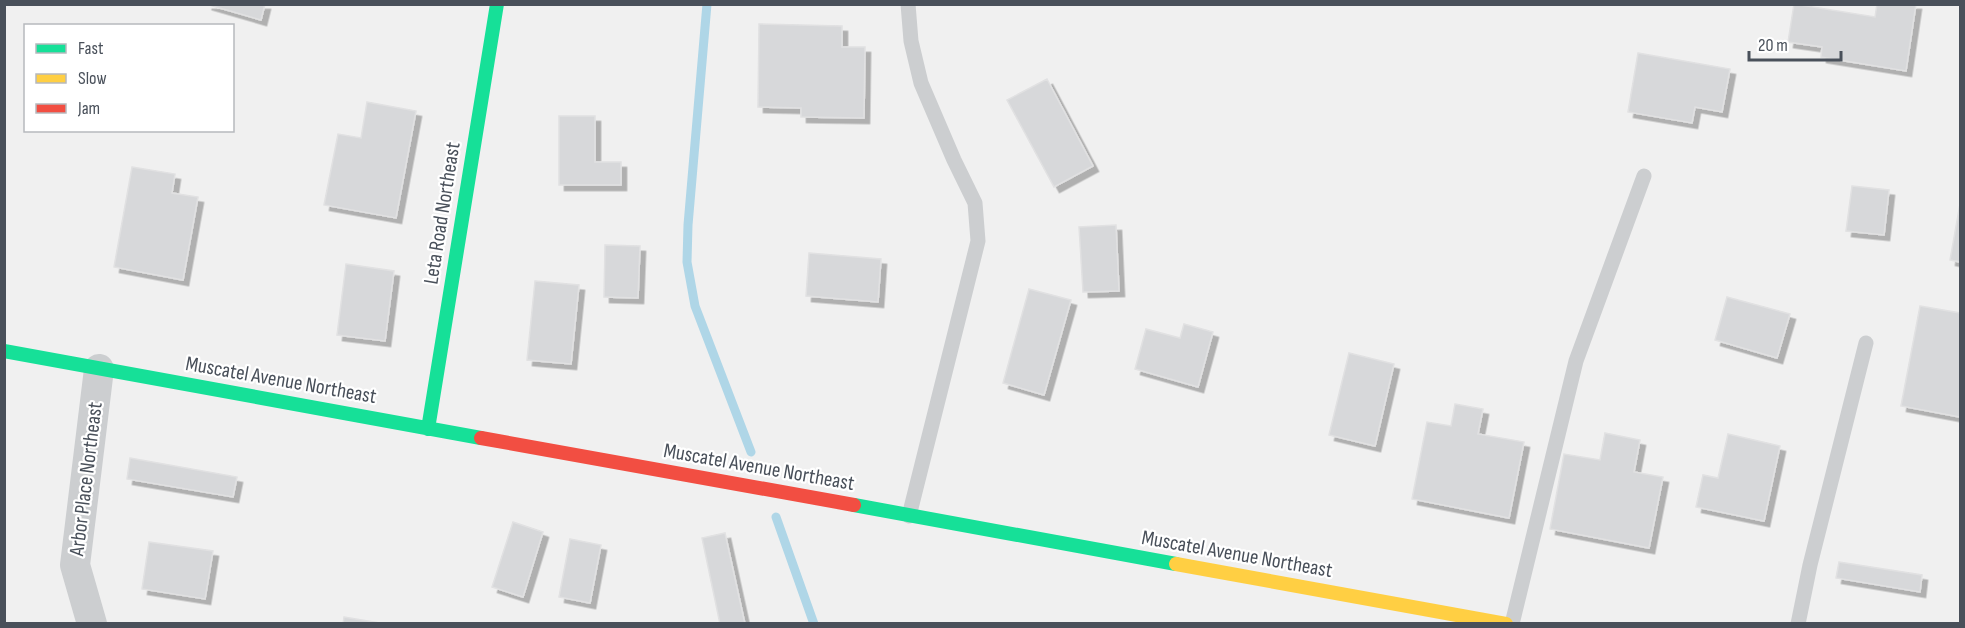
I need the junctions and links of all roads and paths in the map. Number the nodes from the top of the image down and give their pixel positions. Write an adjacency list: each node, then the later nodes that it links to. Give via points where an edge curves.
1 (497, 4): 7 (street, Leta Road Northeast)
2 (908, 4): 8 (lane, via 911,41 921,83 975,203 978,241)
3 (1644, 176): 12 (lane, via 1576,361)
4 (1866, 343): 13 (lane)
5 (4, 351): 6 (street, Muscatel Avenue Northeast)
6 (99, 369): 7 (street, Muscatel Avenue Northeast); 10 (street, Arbor Place Northeast, via 75,565)
7 (428, 429): 8 (street, Muscatel Avenue Northeast)
8 (909, 516): 9 (street, Muscatel Avenue Northeast)
9 (1490, 622): 11 (street, Muscatel Avenue Northeast)
10 (92, 624)
11 (1506, 624)
12 (1512, 624)
13 (1798, 624)

